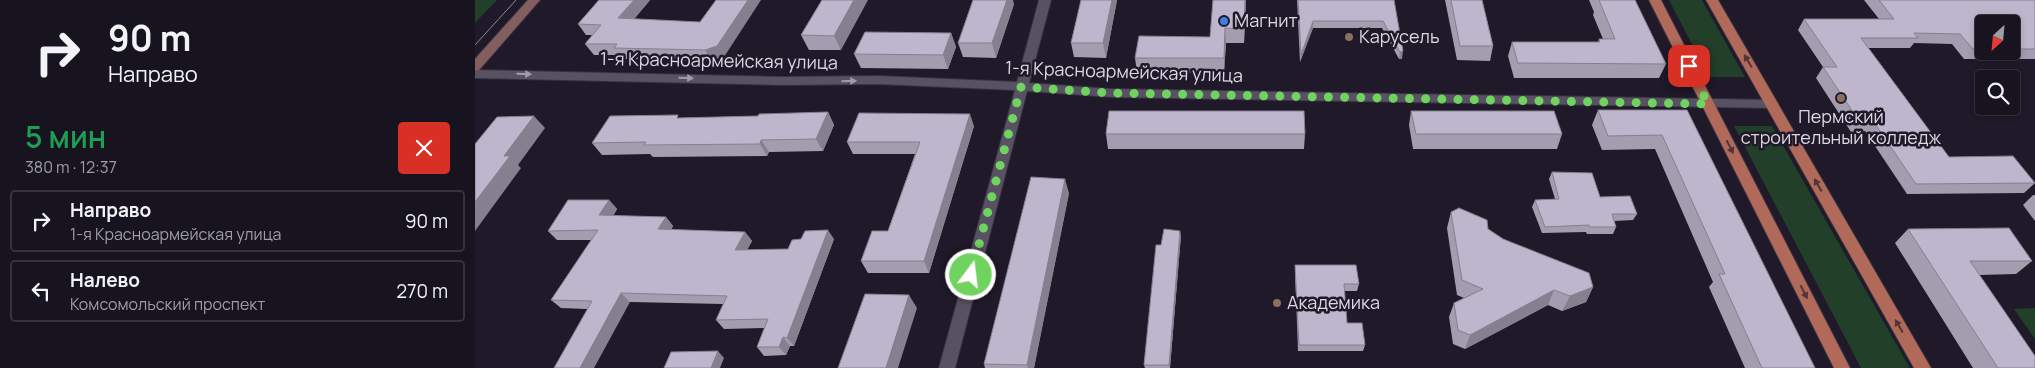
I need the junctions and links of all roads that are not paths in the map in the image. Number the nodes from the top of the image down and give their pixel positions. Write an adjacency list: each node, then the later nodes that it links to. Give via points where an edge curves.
1 (534, 0): 5 (main road)
2 (1045, 0): 7 (street)
3 (1655, 0): 8 (main road)
4 (1712, 0): 9 (main road, one-way to 4)
5 (475, 67)
6 (475, 74): 7 (street, 1-я Красноармейская улица, one-way to 7, via 878,80)
7 (1021, 87): 8 (street, 1-я Красноармейская улица, via 1111,93); 10 (street)
8 (1708, 104): 9 (street, 1-я Красноармейская улица); 11 (main road, one-way to 11)
9 (1771, 104): 12 (main road, one-way to 9)
10 (947, 368)
11 (1842, 368)
12 (1923, 368)

